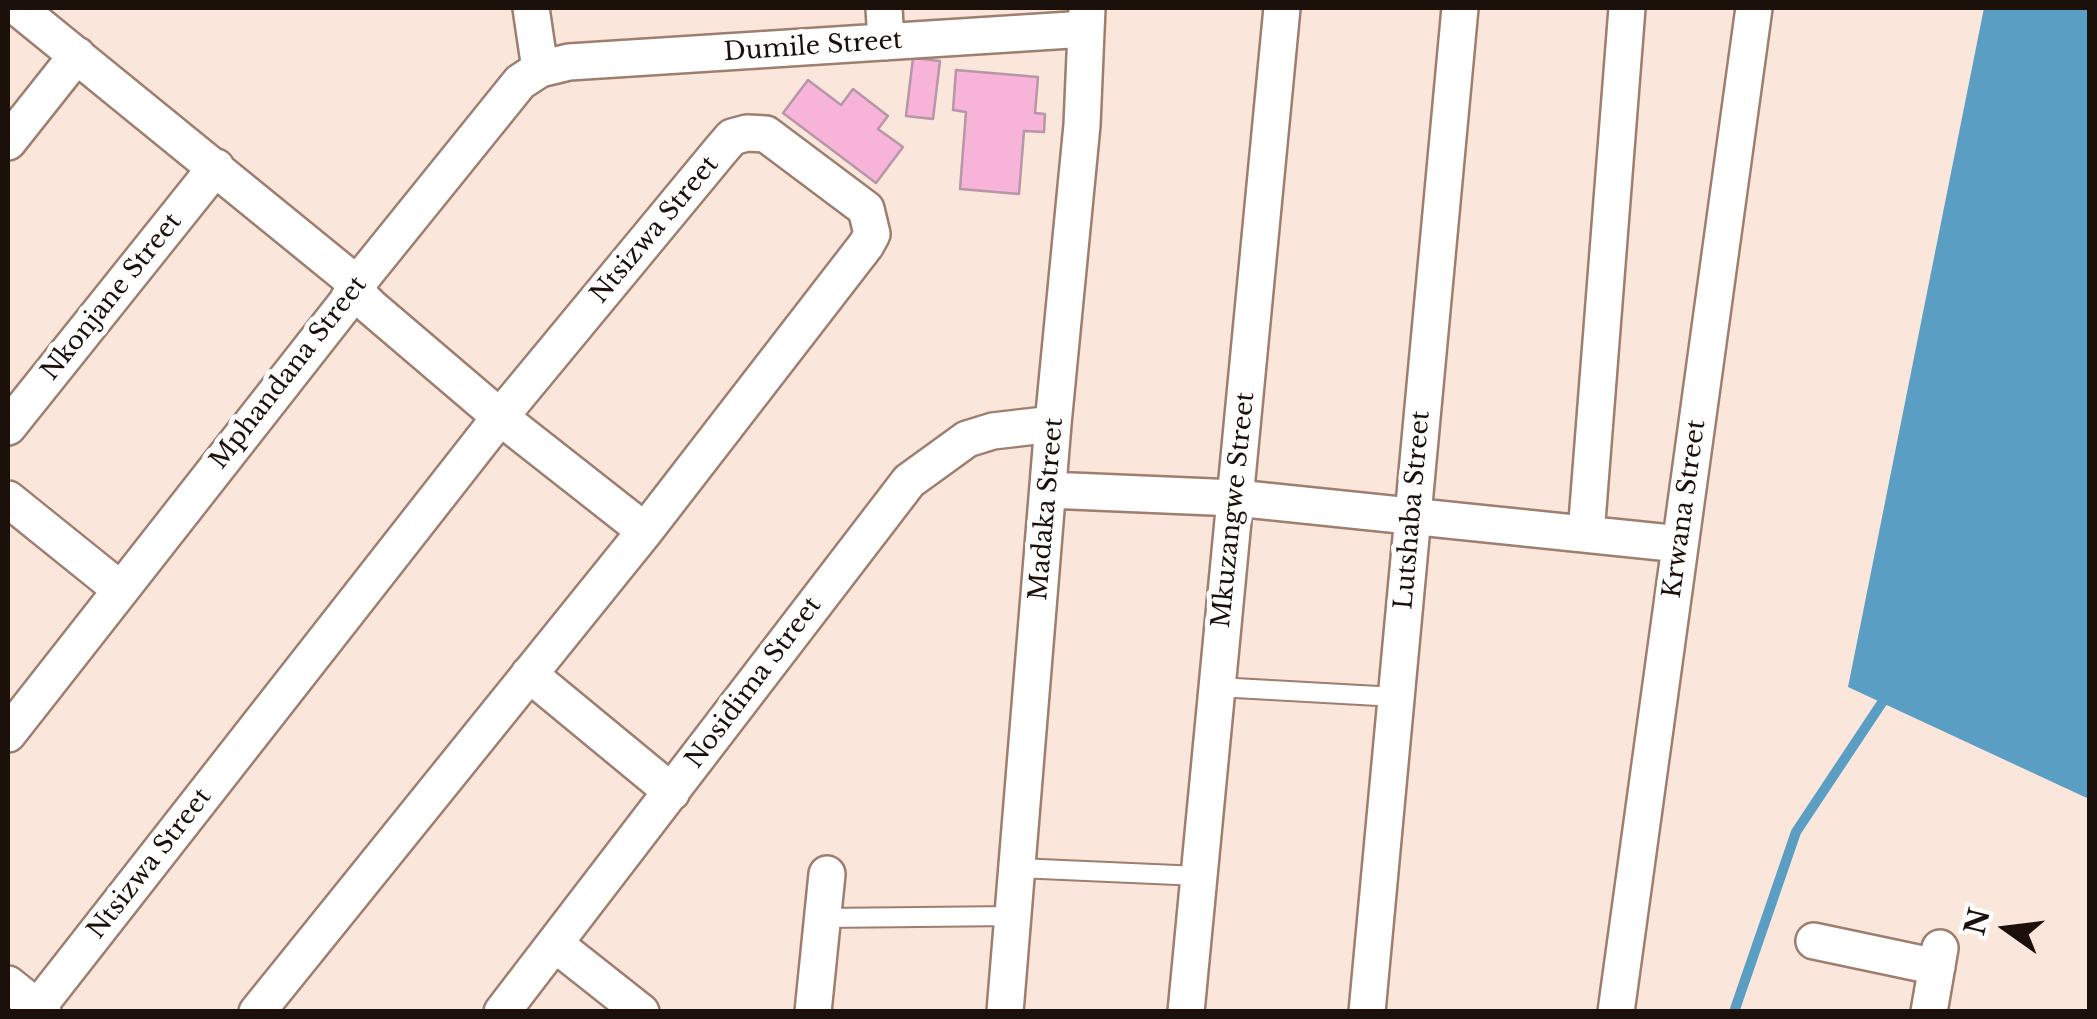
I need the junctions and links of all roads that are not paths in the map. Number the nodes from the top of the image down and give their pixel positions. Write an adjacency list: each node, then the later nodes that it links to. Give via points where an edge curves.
1 (16, 8): 7 (street); 10 (street)
2 (531, 8): 11 (street)
3 (1282, 8): 19 (street, Mkuzangwe Street)
4 (1460, 8): 21 (street, Lutshaba Street)
5 (1627, 8): 23 (street)
6 (1754, 8): 24 (street, Krwana Street)
7 (8, 16)
8 (1086, 18): 9 (street, Dumile Street); 16 (street, Madaka Street)
9 (886, 25): 11 (street, Dumile Street)
10 (77, 55): 12 (street); 13 (street)
11 (540, 69): 14 (street, Mphandana Street, via 520,82)
12 (8, 142)
13 (216, 167): 14 (street); 17 (street, Nkonjane Street)
14 (357, 284): 15 (street, via 371,308); 25 (street, Mphandana Street)
15 (500, 417): 22 (street); 22 (street, Ntsizwa Street, via 732,138 766,134 859,202 872,226 866,245); 39 (street, Ntsizwa Street)
16 (1053, 424): 18 (street, Madaka Street); 30 (street, Nosidima Street, via 967,439 909,481)
17 (8, 427)
18 (1048, 490): 19 (street); 31 (street, Madaka Street)
19 (1236, 498): 21 (street); 27 (street, Mkuzangwe Street)
20 (8, 500): 25 (street)
21 (1412, 517): 23 (street); 28 (street, Lutshaba Street)
22 (645, 531): 26 (street, Ntsizwa Street)
23 (1586, 534): 24 (street)
24 (1680, 544): 47 (street, Krwana Street)
25 (120, 590): 29 (street, Mphandana Street)
26 (529, 674): 30 (street); 40 (street, Ntsizwa Street)
27 (1217, 687): 28 (lane); 33 (street, Mkuzangwe Street)
28 (1396, 697): 46 (street, Lutshaba Street)
29 (8, 734)
30 (672, 792): 37 (street, Nosidima Street)
31 (1018, 868): 33 (lane); 34 (street, Madaka Street)
32 (827, 874): 35 (street)
33 (1199, 876): 45 (street, Mkuzangwe Street)
34 (1014, 916): 35 (lane); 44 (street, Madaka Street)
35 (823, 918): 43 (street)
36 (1814, 941): 48 (street, via 1939,958)
37 (555, 944): 41 (street, Nosidima Street); 42 (street)
38 (8, 984): 39 (street)
39 (38, 1010)
40 (257, 1012)
41 (502, 1012)
42 (641, 1012)
43 (813, 1012)
44 (1005, 1012)
45 (1186, 1012)
46 (1366, 1012)
47 (1616, 1012)
48 (1929, 1012)

